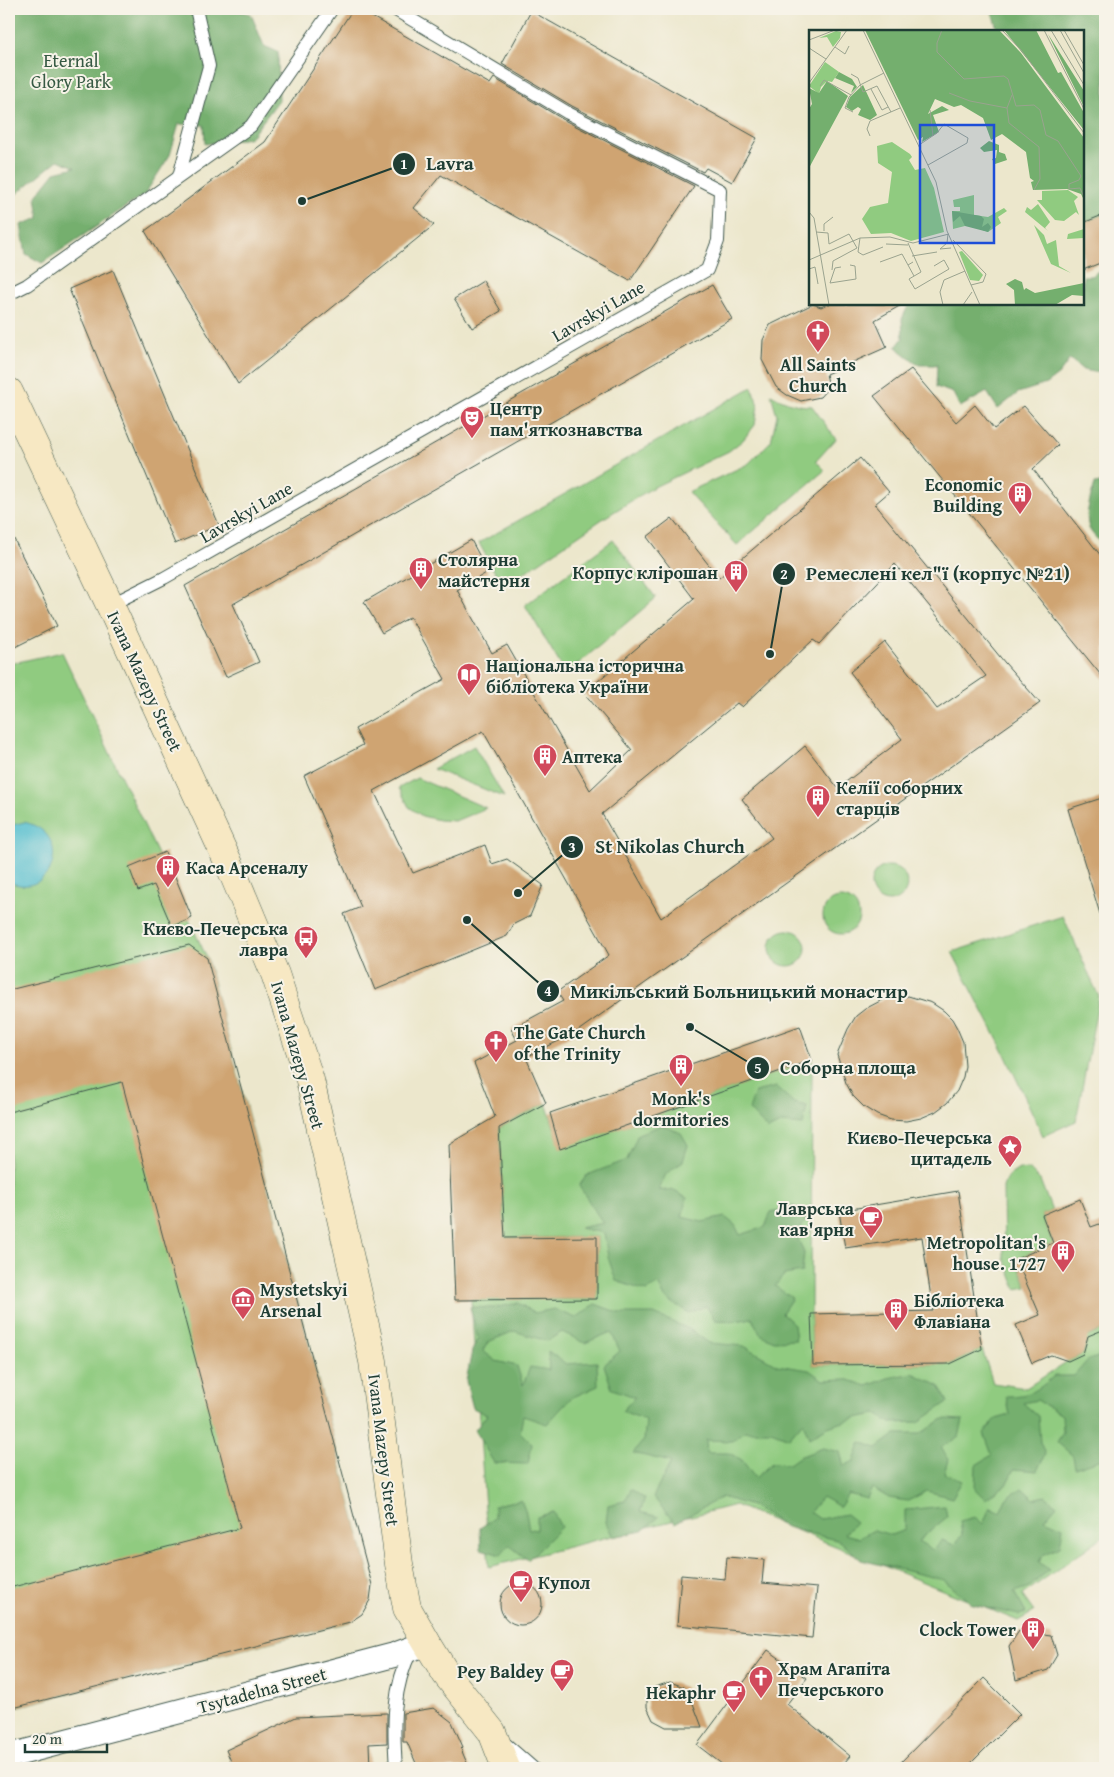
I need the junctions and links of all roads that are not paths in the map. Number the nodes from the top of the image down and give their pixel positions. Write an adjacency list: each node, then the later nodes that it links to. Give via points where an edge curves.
1 (196, 9): 4 (lane, via 209,66)
2 (332, 9): 4 (lane, via 251,126)
3 (394, 9): 7 (lane, Lavrskyi Lane, via 568,113 720,190 718,241 707,270 164,578)
4 (180, 176): 5 (lane, via 27,285)
5 (9, 294)
6 (9, 392): 7 (main road, Ivana Mazepy Street)
7 (110, 605): 8 (main road, Ivana Mazepy Street, via 230,866 274,974 310,1080 373,1361 398,1564 407,1608)
8 (420, 1646): 9 (main road, Ivana Mazepy Street); 10 (street, Tsytadelna Street); 11 (lane, via 404,1664 396,1694 393,1733)
9 (492, 1732): 12 (main road, Ivana Mazepy Street); 13 (lane)
10 (9, 1756)
11 (396, 1768)
12 (506, 1768)
13 (533, 1768)

